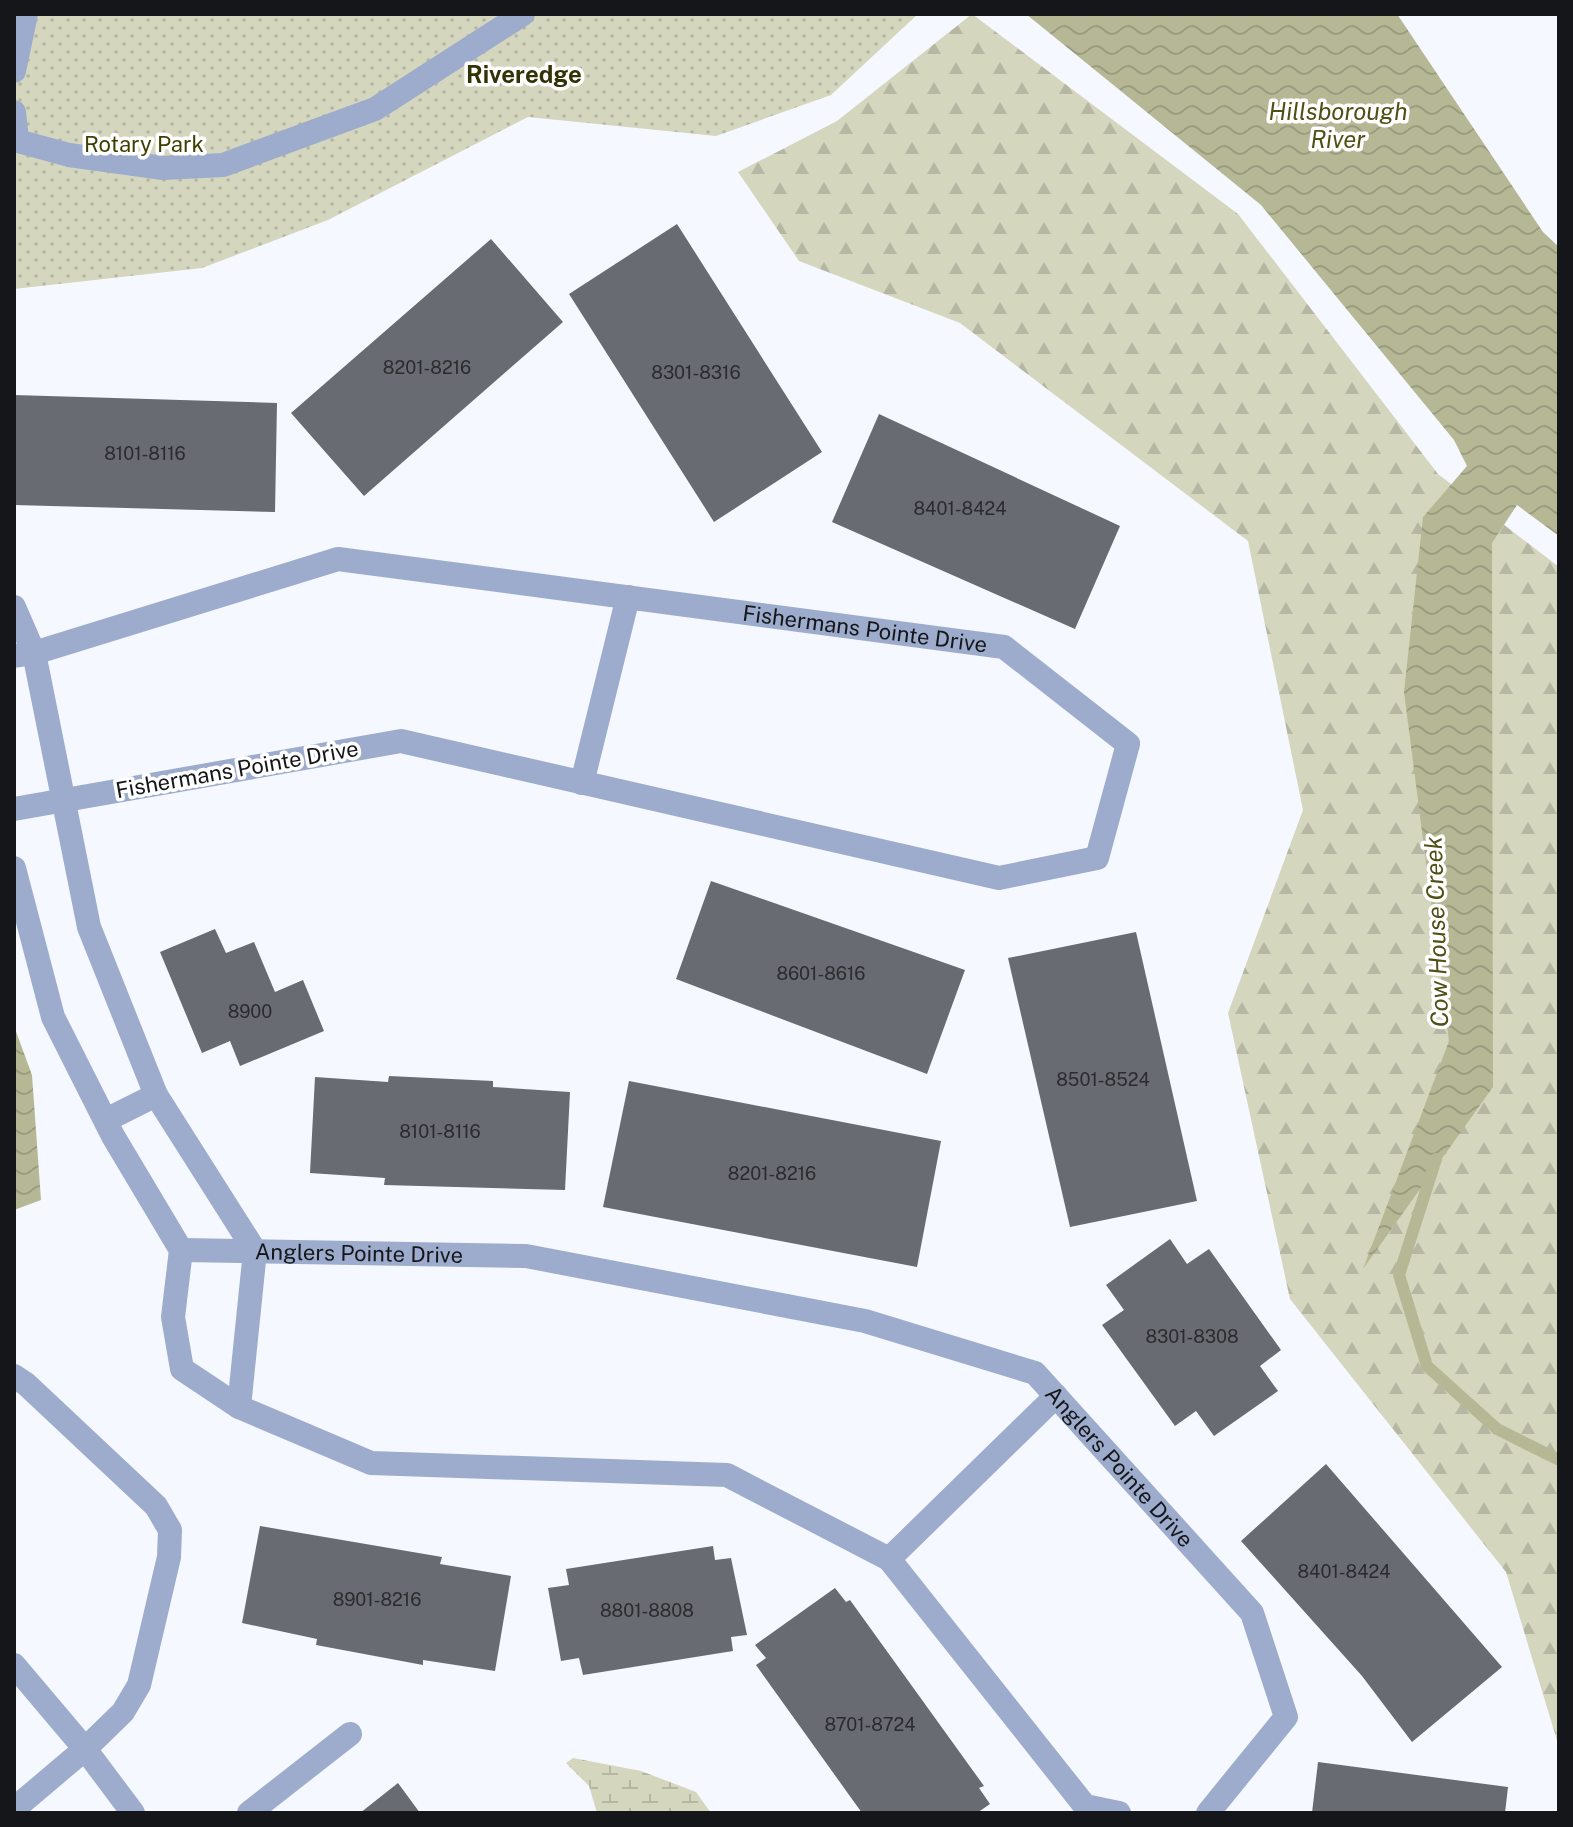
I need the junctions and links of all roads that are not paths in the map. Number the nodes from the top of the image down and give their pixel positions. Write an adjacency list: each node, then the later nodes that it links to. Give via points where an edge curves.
1 (26, 14): 3 (street)
2 (523, 14): 5 (street, via 375,109 223,165 163,168 69,155)
3 (14, 71)
4 (14, 112): 5 (street)
5 (15, 140)
6 (628, 597): 8 (street, Fishermans Pointe Drive, via 338,559); 9 (street); 9 (street, Fishermans Pointe Drive, via 1004,647 1128,744 1097,858 999,878)
7 (14, 607): 8 (street)
8 (24, 655): 10 (street)
9 (582, 783): 10 (street, Fishermans Pointe Drive, via 401,741)
10 (62, 799): 11 (street, Fishermans Pointe Drive); 13 (street, via 89,927)
11 (14, 809)
12 (14, 868): 14 (street, via 53,1017)
13 (156, 1095): 14 (street); 16 (street)
14 (106, 1120): 15 (street)
15 (181, 1250): 16 (street); 19 (street, via 173,1317 182,1369)
16 (255, 1251): 18 (street, Anglers Pointe Drive, via 526,1256 865,1321 1035,1373); 19 (street, Anglers Pointe Drive)
17 (14, 1376): 23 (street, via 156,1506 170,1530 169,1557 139,1685 123,1712)
18 (1056, 1396): 20 (street); 28 (street, Anglers Pointe Drive, via 1252,1613 1286,1717)
19 (239, 1407): 20 (street, via 371,1463 727,1475)
20 (889, 1559): 27 (street, via 1085,1806)
21 (14, 1665): 23 (street)
22 (350, 1734): 26 (street)
23 (85, 1749): 24 (street); 25 (street)
24 (14, 1809)
25 (133, 1813)
26 (249, 1813)
27 (1119, 1813)
28 (1208, 1813)

